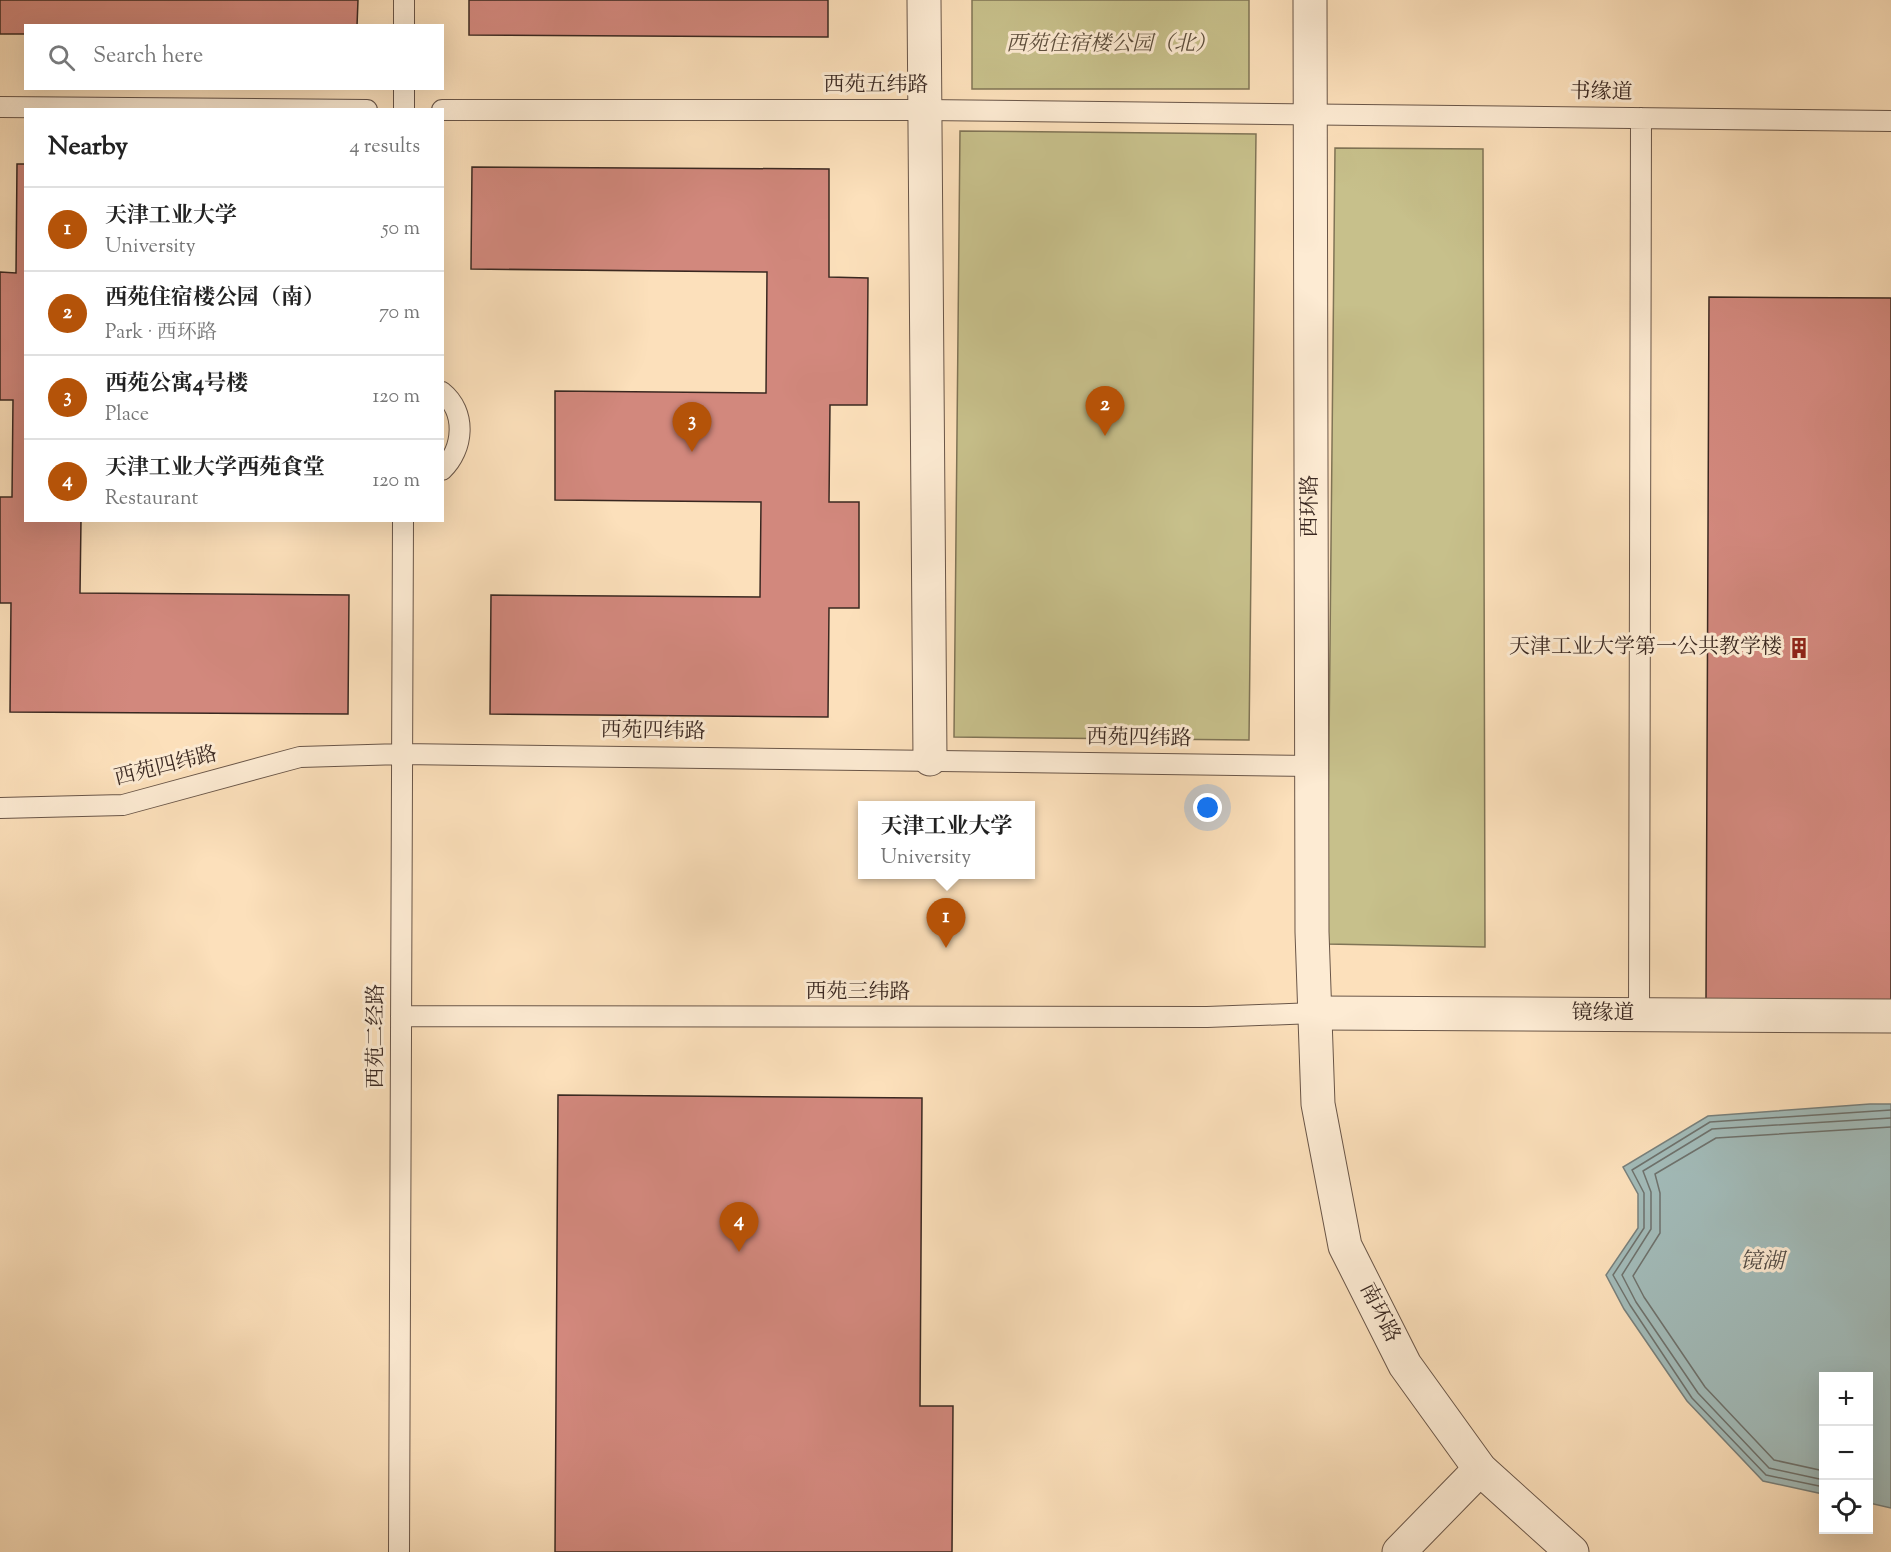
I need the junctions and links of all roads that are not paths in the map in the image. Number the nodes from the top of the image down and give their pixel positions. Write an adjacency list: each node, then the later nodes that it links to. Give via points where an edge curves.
1 (404, 0): 4 (lane)
2 (924, 0): 10 (street)
3 (1310, 0): 11 (street, 西环路)
4 (404, 24)
5 (404, 90): 8 (lane)
6 (0, 107): 7 (lane)
7 (123, 108)
8 (404, 108)
9 (444, 110): 10 (lane, 西苑五纬路)
10 (925, 110): 11 (lane, 西苑五纬路); 18 (street)
11 (1310, 113): 12 (lane, 书缘道); 19 (street, 西环路)
12 (1641, 118): 13 (lane, 书缘道); 22 (lane)
13 (1891, 121)
14 (444, 395): 15 (lane, via 456,411 460,429 458,446)
15 (444, 468)
16 (403, 522): 17 (lane, 西苑二经路)
17 (402, 754): 18 (lane, 西苑四纬路); 20 (lane, 西苑四纬路, via 300,757 123,805); 23 (lane, 西苑二经路)
18 (930, 759): 19 (lane, 西苑四纬路)
19 (1312, 766): 21 (street, 西环路)
20 (0, 808)
21 (1315, 1012): 22 (street, 镜缘道); 23 (lane, 西苑三纬路, via 1207,1017); 25 (street, 南环路, via 1318,1104 1345,1246 1406,1365)
22 (1639, 1014): 24 (street, 镜缘道)
23 (401, 1016): 26 (lane, 西苑二经路)
24 (1891, 1016)
25 (1480, 1469): 27 (street); 28 (street, 南环路)
26 (399, 1552)
27 (1399, 1552)
28 (1572, 1552)

